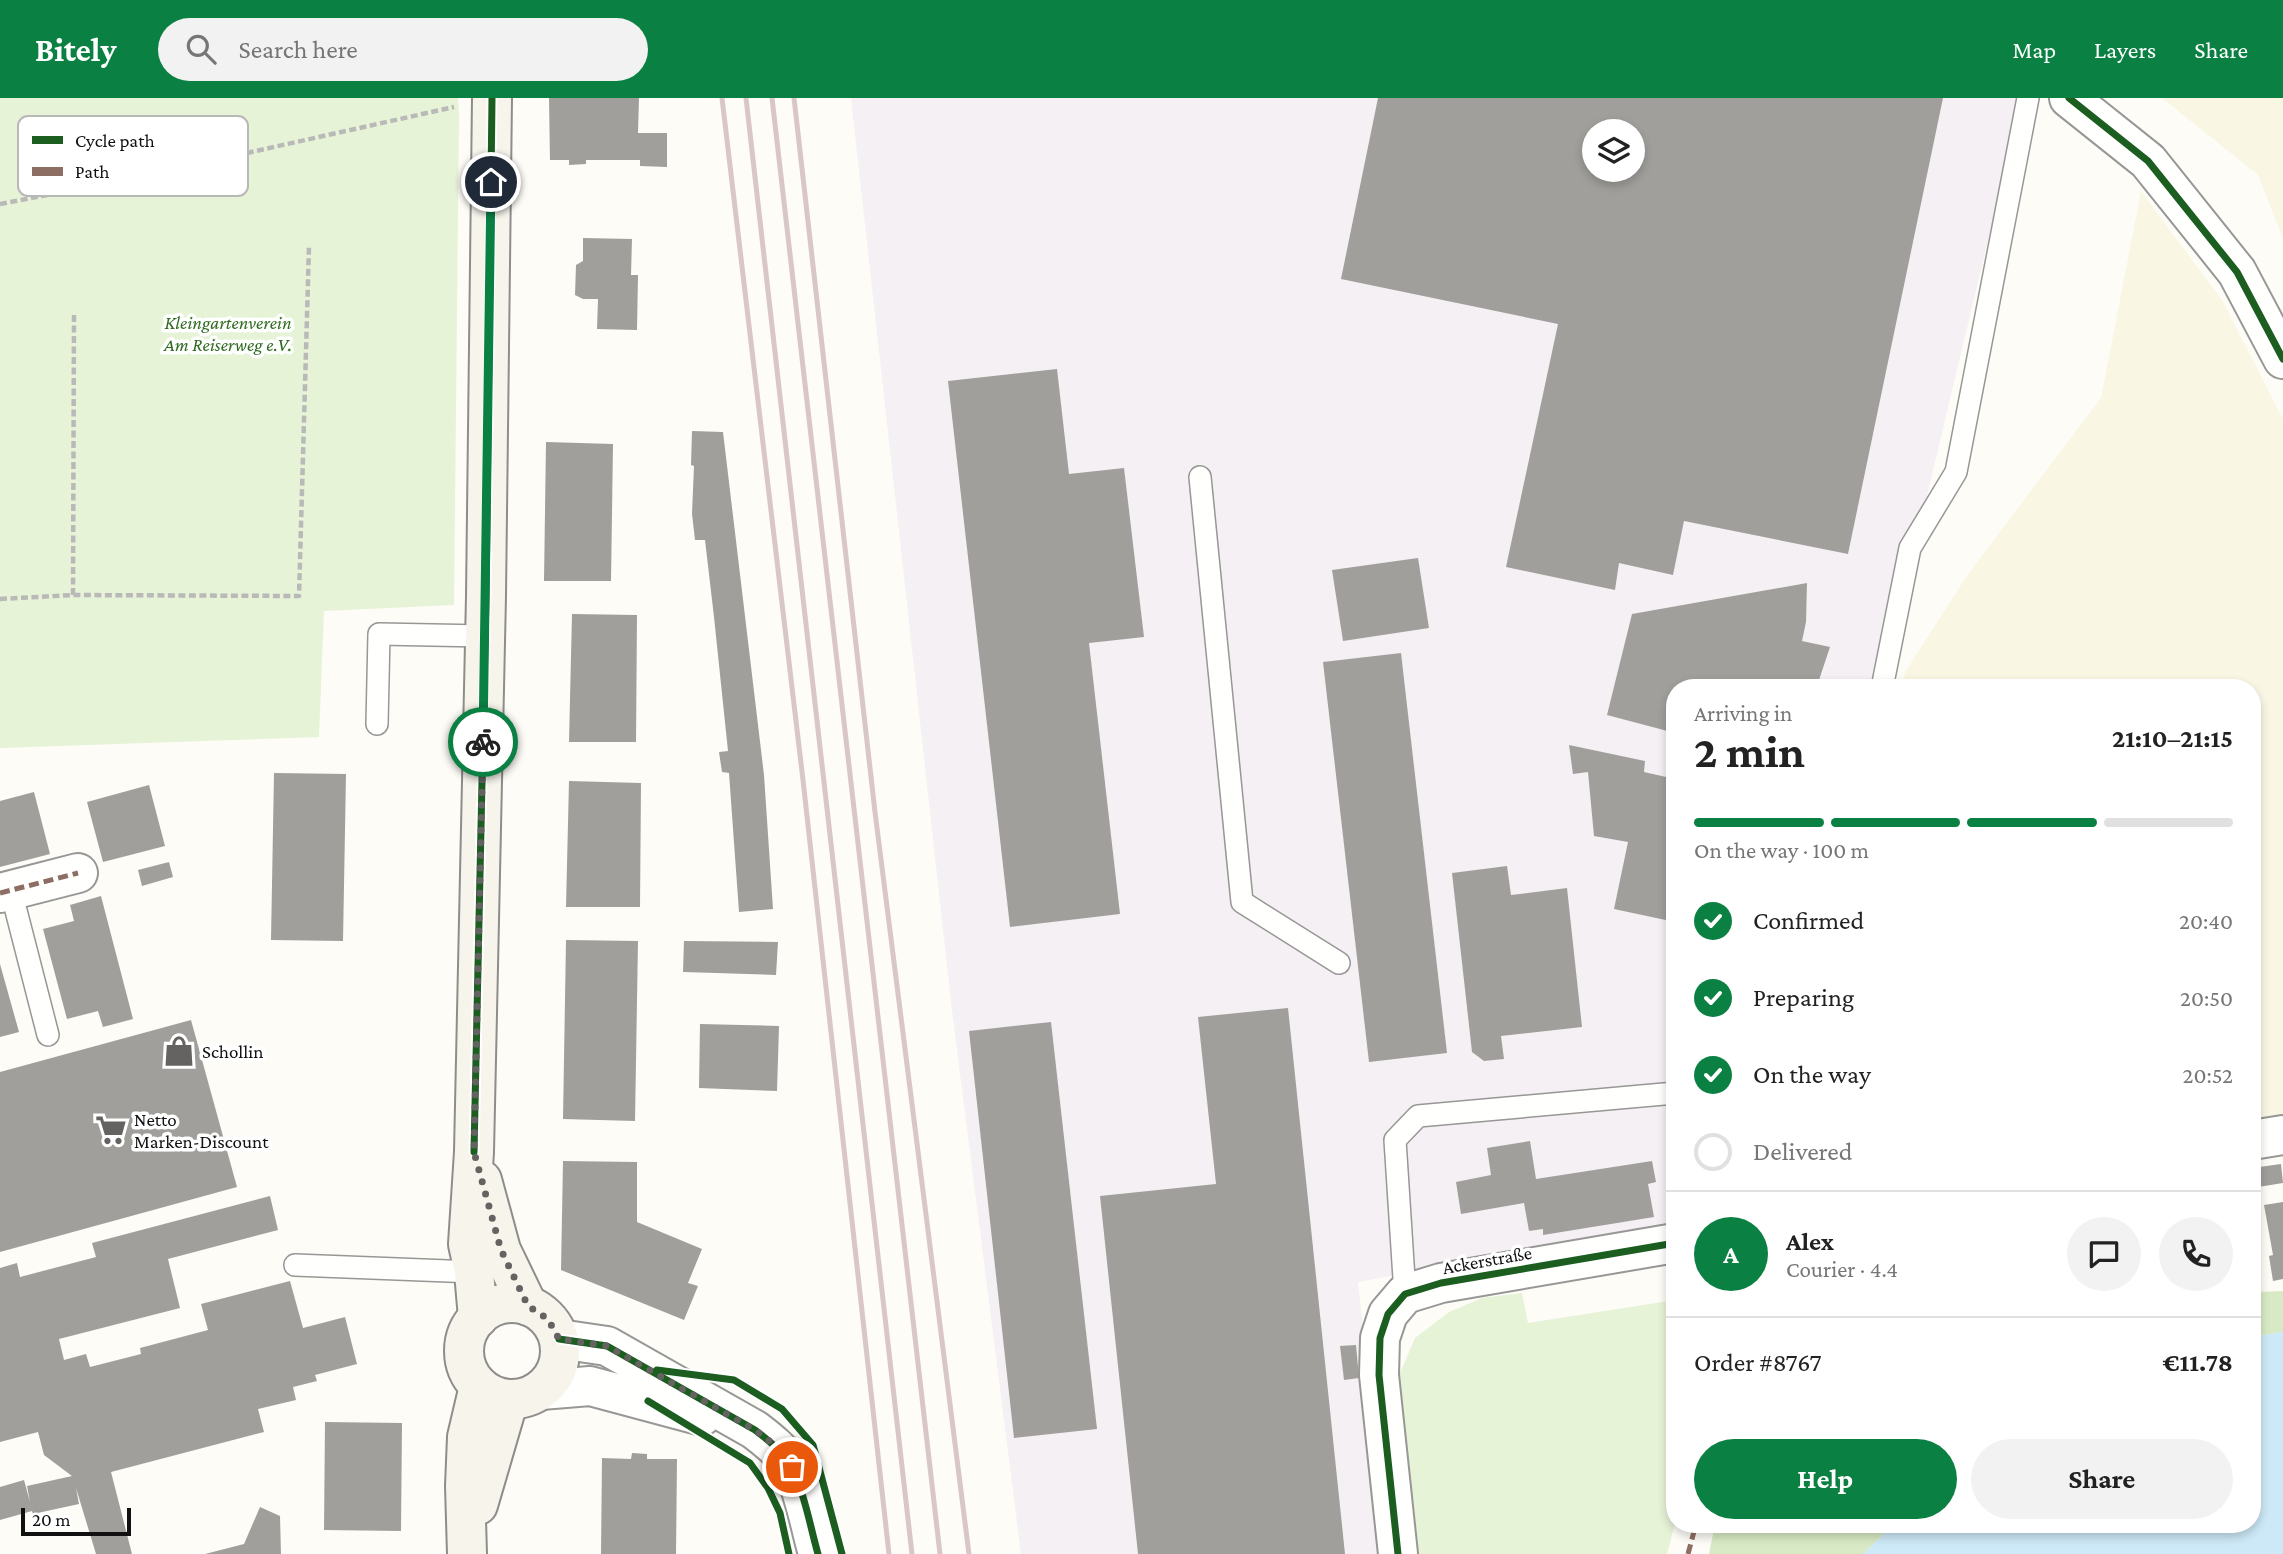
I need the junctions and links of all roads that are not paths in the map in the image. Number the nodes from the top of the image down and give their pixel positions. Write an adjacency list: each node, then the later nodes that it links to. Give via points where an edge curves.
1 (2028, 98): 7 (lane, via 1956,472 1910,548)
2 (2069, 98): 4 (street, via 2148,161 2237,272)
3 (492, 99): 6 (main road)
4 (2283, 359)
5 (1200, 477): 11 (lane, via 1242,902)
6 (485, 636): 8 (lane, via 379,634); 16 (main road)
7 (1884, 679)
8 (377, 724)
9 (78, 873): 10 (street)
10 (5, 892): 12 (lane)
11 (1339, 963)
12 (48, 1035)
13 (1666, 1094): 20 (lane, via 1418,1115 1395,1140)
14 (2283, 1135): 15 (street)
15 (2261, 1139)
16 (474, 1152): 19 (main road, via 468,1244); 21 (main road, via 501,1250)
17 (1666, 1245): 20 (street, Ackerstraße, via 1441,1283)
18 (295, 1265): 19 (lane)
19 (474, 1272): 22 (main road)
20 (1405, 1294): 28 (street, via 1388,1314 1380,1338 1379,1375)
21 (528, 1306): 22 (main road, via 501,1304); 23 (main road, via 548,1319)
22 (478, 1318): 24 (main road, via 470,1328 464,1352 471,1376)
23 (559, 1339): 24 (main road, via 558,1368 551,1380); 25 (street, via 607,1346)
24 (510, 1392): 25 (street, via 590,1386); 26 (main road)
25 (755, 1430): 27 (street, via 792,1467)
26 (467, 1549)
27 (818, 1554)
28 (1398, 1554)

